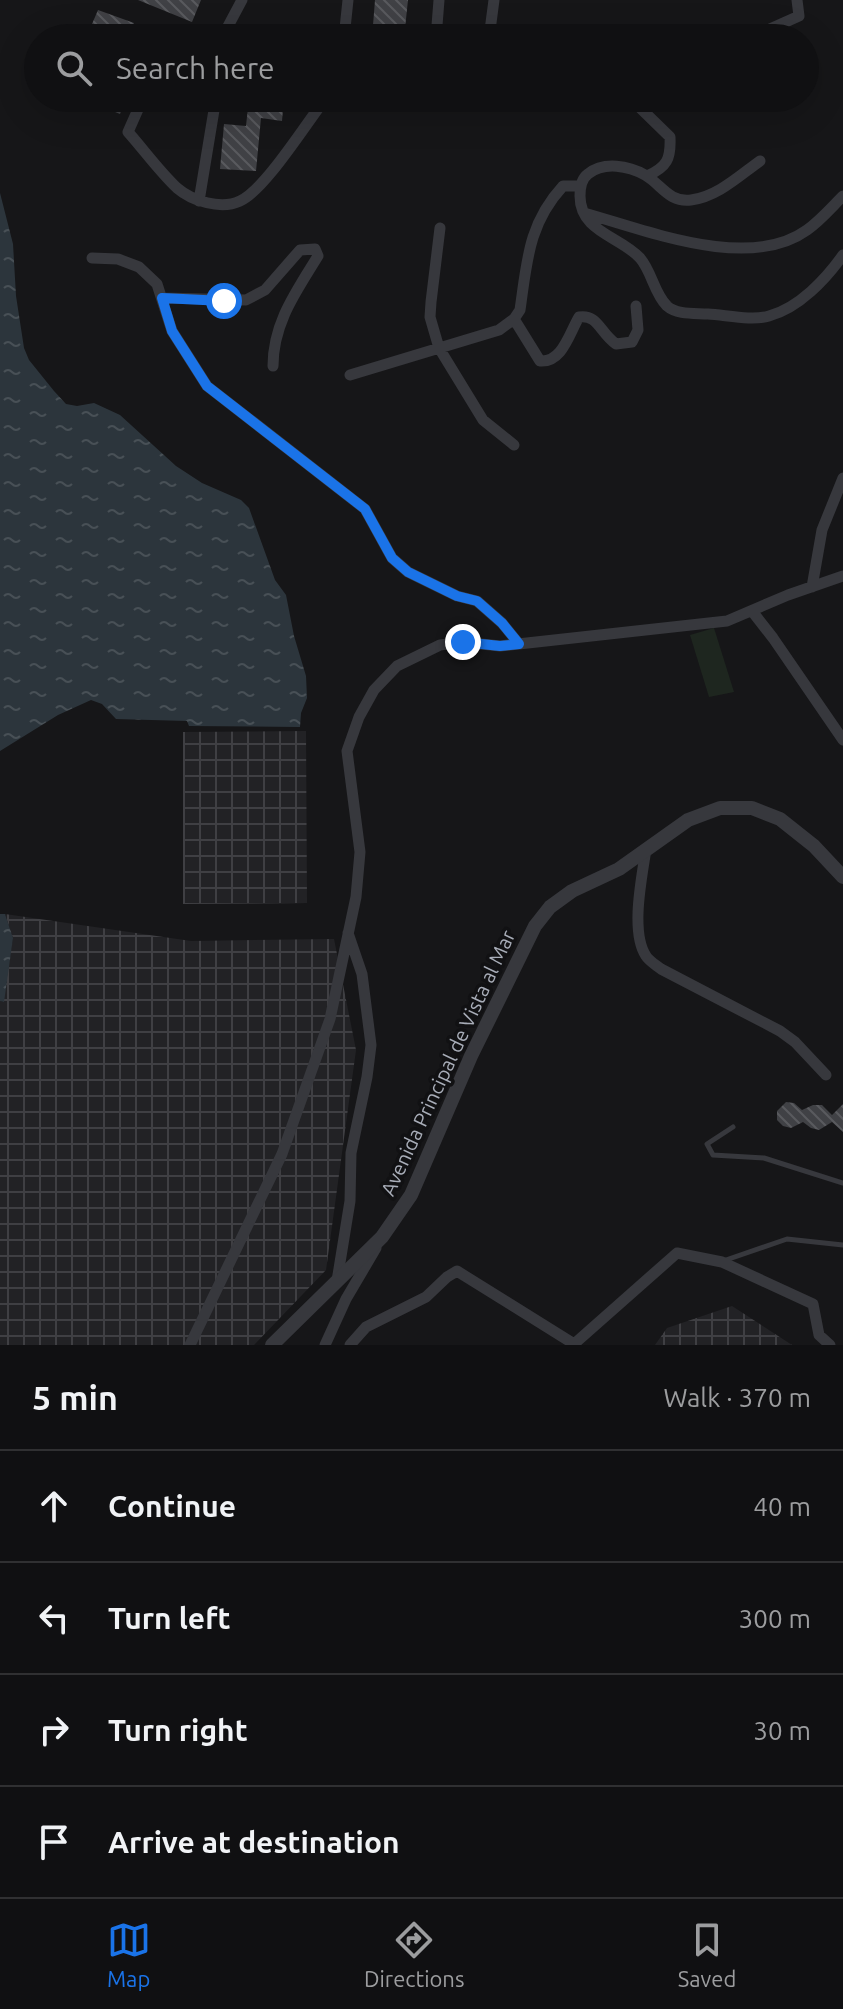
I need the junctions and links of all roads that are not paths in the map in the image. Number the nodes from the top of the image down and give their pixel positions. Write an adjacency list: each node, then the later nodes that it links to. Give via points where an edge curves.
1 (242, 0): 6 (street)
2 (348, 0): 7 (street)
3 (439, 0): 8 (street)
4 (494, 0): 9 (street)
5 (797, 0): 10 (street, via 799,16)
6 (229, 24)
7 (345, 24)
8 (437, 24)
9 (491, 24)
10 (781, 24)
11 (137, 112): 19 (street, via 128,132 178,189)
12 (214, 112): 19 (street)
13 (315, 112): 19 (street, via 261,184 241,201)
14 (644, 112): 16 (street, via 670,137 671,156 662,170)
15 (760, 161): 16 (street, via 716,192 689,201 665,195)
16 (647, 176): 17 (street, via 626,167 603,166 586,174)
17 (580, 186): 20 (street); 26 (street, via 563,186 547,203 531,237 520,310)
18 (843, 196): 20 (street, via 805,232 759,249 684,240)
19 (199, 201)
20 (584, 213): 22 (street, via 587,221 643,261 669,308 684,313 767,317 805,295)
21 (440, 228): 27 (street, via 430,317)
22 (843, 255)
23 (92, 258): 24 (street, via 139,267 157,284)
24 (162, 298): 28 (street, via 246,300 265,290 300,250 315,249 318,256 280,318); 35 (street, via 172,331 207,386 365,509 392,558 408,572 477,601)
25 (636, 306): 26 (street, via 638,330 632,342 616,344 596,321 579,317 549,362 540,361)
26 (514, 319): 27 (street, via 499,330)
27 (439, 348): 29 (street); 30 (street, via 483,420)
28 (273, 366)
29 (350, 375)
30 (514, 445)
31 (843, 478): 33 (street, via 822,530)
32 (840, 579): 33 (street)
33 (812, 587): 34 (street)
34 (752, 611): 35 (street, via 727,621); 36 (street)
35 (519, 644): 39 (street, via 440,645 397,666 374,690 347,751 360,852)
36 (843, 740)
37 (646, 849): 38 (street, Avenida Principal de Vista al Mar, via 688,820 720,808 752,808 780,819); 40 (street, via 638,908 647,958 780,1031); 43 (street, Avenida Principal de Vista al Mar, via 619,869 572,891 535,926 411,1195)
38 (843, 877)
39 (348, 932): 46 (street, via 362,974 371,1045 351,1153 350,1201); 47 (street, via 330,1019 282,1154)
40 (826, 1075)
41 (733, 1127): 42 (lane, via 707,1144 713,1155 764,1158)
42 (843, 1183)
43 (382, 1237): 46 (street, Avenida Principal de Vista al Mar); 49 (street)
44 (843, 1245): 45 (lane, via 787,1239)
45 (722, 1262): 50 (street, via 677,1253 574,1344 457,1271 426,1297 366,1327); 51 (street, via 813,1304 819,1335)
46 (337, 1281): 48 (street, Avenida Principal de Vista al Mar)
47 (190, 1345)
48 (272, 1345)
49 (325, 1345)
50 (350, 1345)
51 (830, 1345)

